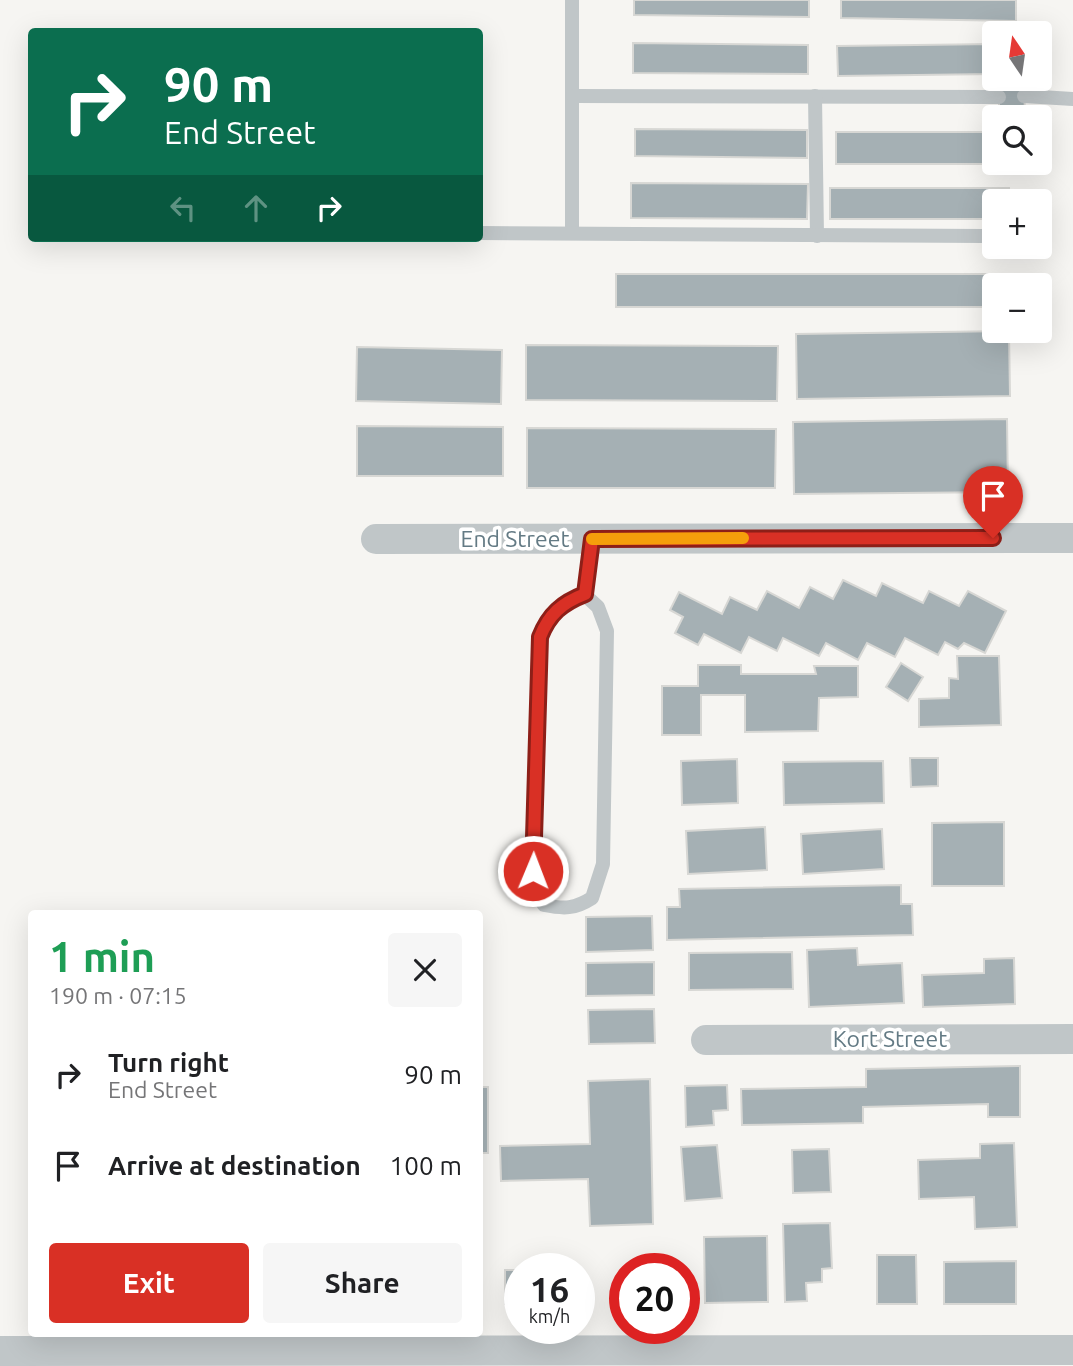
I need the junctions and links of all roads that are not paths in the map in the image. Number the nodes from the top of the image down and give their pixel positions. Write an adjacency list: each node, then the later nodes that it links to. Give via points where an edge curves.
1 (572, 0): 2 (lane)
2 (573, 96): 3 (lane); 8 (lane)
3 (815, 96): 4 (lane); 9 (lane)
4 (999, 96)
5 (1024, 96): 6 (lane)
6 (1073, 99)
7 (483, 233): 8 (lane)
8 (572, 233): 9 (lane)
9 (817, 236): 10 (lane)
10 (982, 236)
11 (1073, 538): 13 (street, End Street)
12 (376, 539): 13 (street, End Street)
13 (592, 539): 14 (lane)
14 (585, 594): 14 (lane, via 598,607 607,631 603,864 592,898 563,909 544,905 533,887 538,653 547,619)
15 (1073, 1039): 16 (street, Kort Street)
16 (706, 1040)
17 (1073, 1350): 18 (street)
18 (0, 1351)

